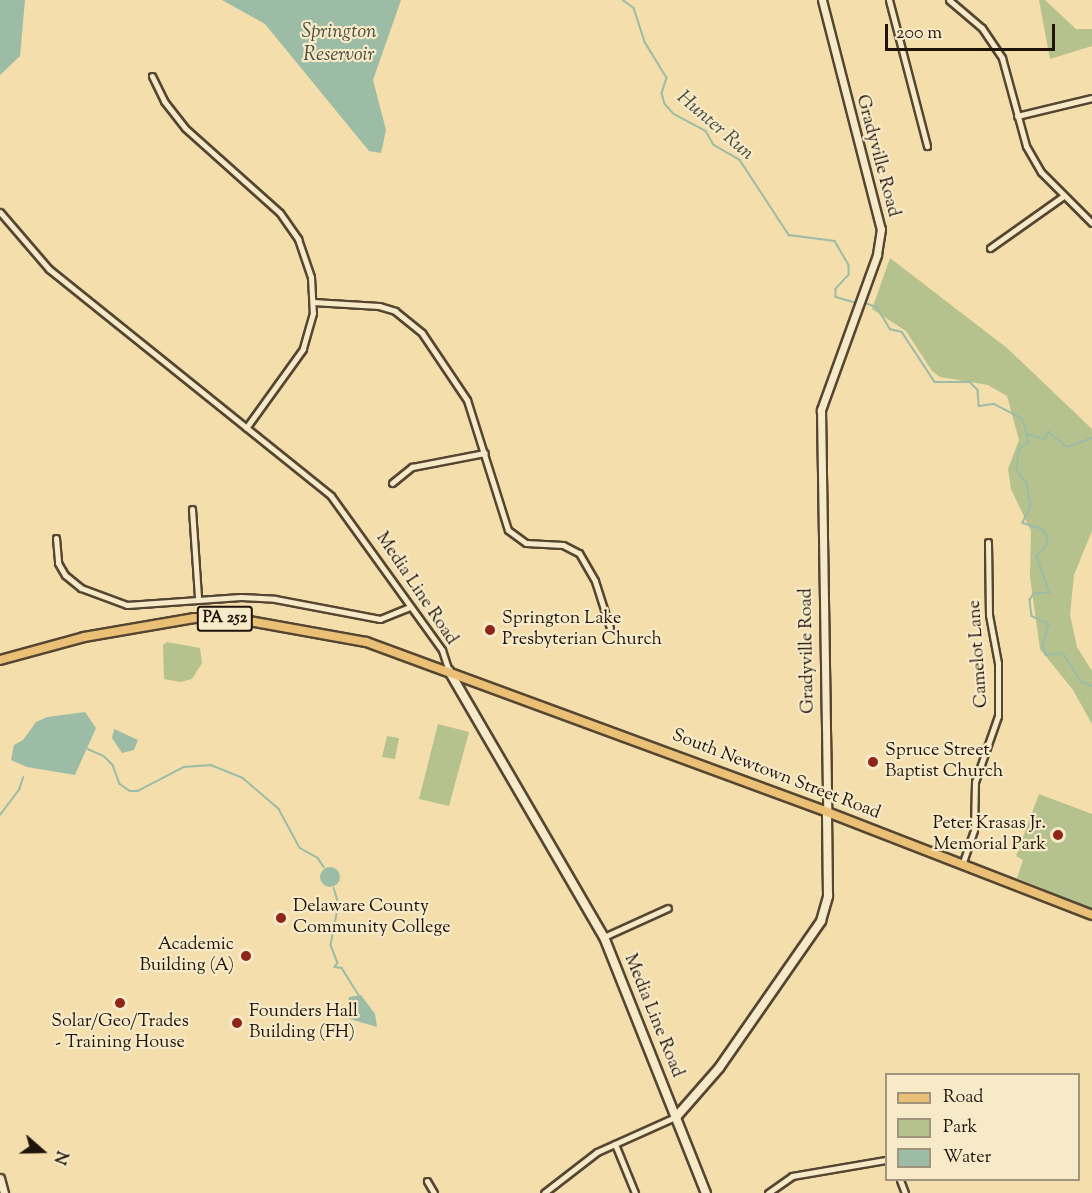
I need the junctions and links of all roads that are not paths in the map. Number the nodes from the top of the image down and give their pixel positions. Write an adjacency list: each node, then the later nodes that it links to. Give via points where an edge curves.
1 (822, 0): 24 (street, Gradyville Road, via 881,229 877,255 821,410)
2 (889, 0): 7 (street)
3 (950, 0): 6 (street, via 970,14 995,46)
4 (152, 76): 12 (street, via 185,128 288,222 304,253)
5 (1092, 98): 6 (street)
6 (1017, 116): 8 (street, via 1032,157)
7 (927, 146)
8 (1062, 196): 10 (street); 11 (street)
9 (0, 212): 13 (street, Media Line Road, via 49,269)
10 (1092, 223)
11 (990, 249)
12 (313, 302): 13 (street, via 303,349); 14 (street, via 363,303 395,311 410,321 453,373)
13 (246, 428): 20 (street, Media Line Road, via 331,496 362,534)
14 (485, 453): 15 (street, via 412,466); 21 (street, via 508,530 526,543 563,545 579,554 595,581)
15 (392, 483)
16 (192, 509): 19 (street)
17 (56, 538): 19 (street, via 58,563 65,575 108,601 127,605)
18 (988, 542): 25 (street, Camelot Lane, via 989,615 998,663 998,716 977,775 974,830)
19 (198, 597): 20 (street, via 276,599 380,619)
20 (409, 607): 23 (street, Media Line Road, via 442,650)
21 (610, 628)
22 (0, 660): 23 (main road, PA 252, via 194,618 238,619 368,642)
23 (448, 669): 24 (main road, South Newtown Street Road / PA 252); 28 (main road, Media Line Road)
24 (827, 812): 25 (main road, South Newtown Street Road / PA 252); 29 (main road, Gradyville Road, via 828,896 821,921 719,1068)
25 (962, 865): 27 (main road, South Newtown Street Road / PA 252)
26 (668, 908): 28 (street)
27 (1092, 915)
28 (604, 937): 29 (main road, Media Line Road)
29 (677, 1116): 30 (street, Gradyville Road); 38 (main road, Media Line Road)
30 (615, 1144): 36 (street, Gradyville Road, via 581,1162); 37 (street)
31 (885, 1160): 39 (street, via 792,1176)
32 (0, 1178): 34 (street)
33 (427, 1181): 35 (street)
34 (4, 1193)
35 (434, 1193)
36 (544, 1193)
37 (635, 1193)
38 (706, 1193)
39 (768, 1193)

